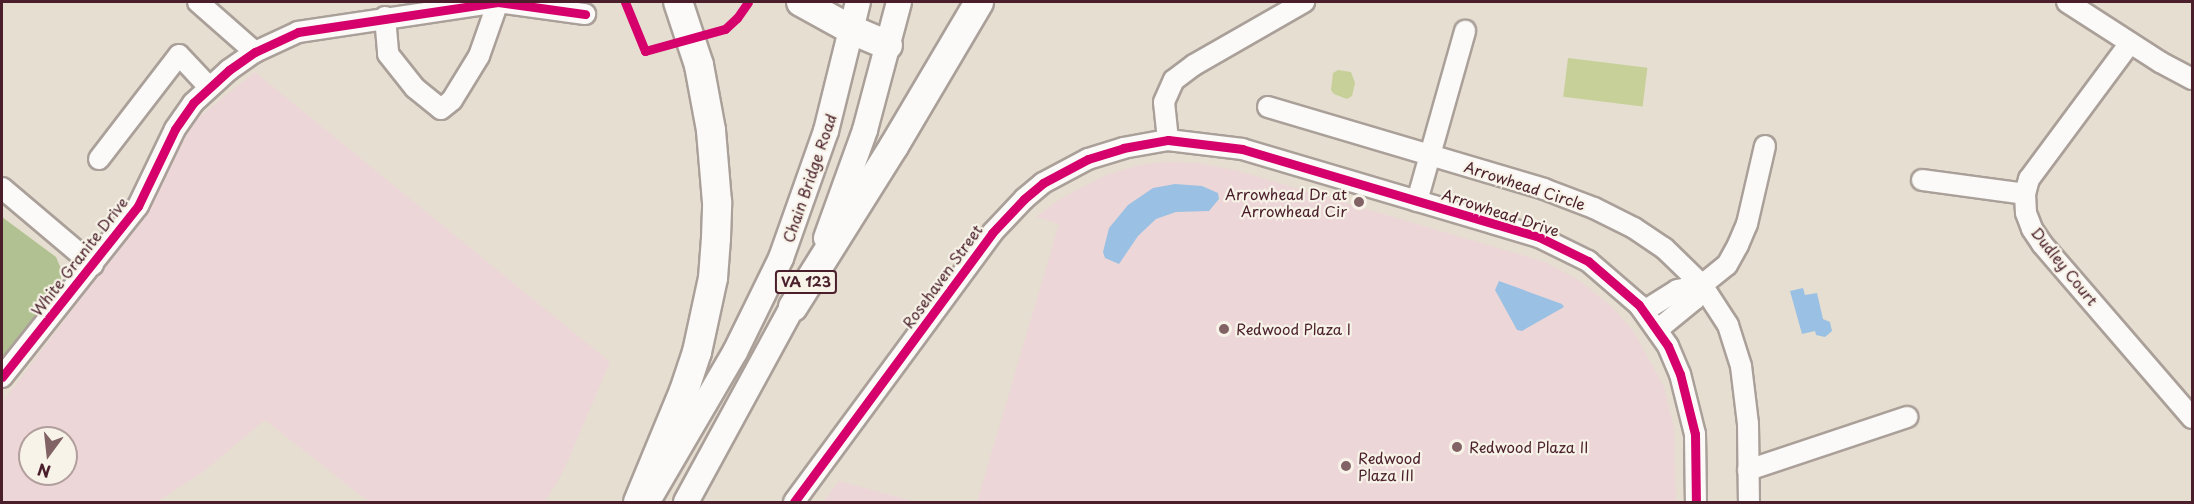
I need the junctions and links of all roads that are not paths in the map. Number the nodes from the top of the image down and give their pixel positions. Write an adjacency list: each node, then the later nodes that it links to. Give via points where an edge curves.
1 (198, 2): 16 (street)
2 (498, 2): 10 (street, White Granite Drive); 11 (street, White Granite Drive); 11 (street, via 479,56 452,100 441,109 415,88 388,54)
3 (678, 2): 37 (highway, via 699,65 711,130 717,202 715,248 707,313 697,352)
4 (801, 2): 12 (highway)
5 (858, 2): 12 (main road, Chain Bridge Road / VA 123)
6 (899, 2): 15 (main road, VA 123)
7 (979, 2): 30 (highway)
8 (1304, 2): 20 (street, via 1174,80 1164,102)
9 (2067, 2): 14 (street)
10 (585, 14)
11 (385, 17): 16 (street, White Granite Drive, via 298,32)
12 (852, 30): 15 (highway); 38 (main road, Chain Bridge Road / VA 123, via 818,159 781,258 722,377)
13 (1465, 31): 22 (street)
14 (2130, 43): 17 (street); 26 (street, via 2029,179)
15 (888, 45): 30 (main road, VA 123, via 843,197)
16 (255, 52): 18 (street, White Granite Drive)
17 (2193, 79)
18 (209, 87): 23 (street, via 179,55); 28 (street, White Granite Drive, via 175,129 138,206)
19 (1268, 107): 22 (street, Arrowhead Circle)
20 (1168, 140): 27 (street, Arrowhead Drive, via 1242,149); 40 (street, Rosehaven Street, via 1088,159 1043,183 1018,204 992,233)
21 (1765, 146): 29 (street, via 1747,224 1738,245 1727,265)
22 (1430, 155): 27 (street); 29 (street, Arrowhead Circle, via 1594,208 1664,248)
23 (99, 159)
24 (1922, 180): 26 (street)
25 (2, 188): 28 (street)
26 (2025, 194): 35 (street, Dudley Court, via 2026,213 2042,244)
27 (1417, 201): 31 (street, Arrowhead Drive, via 1539,237 1571,251 1601,270)
28 (93, 265): 33 (street, White Granite Drive)
29 (1702, 285): 31 (street, via 1677,290); 32 (street, via 1695,299); 36 (street, Arrowhead Circle, via 1728,325 1741,366 1748,424)
30 (793, 307): 39 (main road, VA 123)
31 (1644, 311): 32 (street, Arrowhead Drive)
32 (1657, 330): 41 (street, Arrowhead Drive, via 1680,374 1690,405)
33 (2, 377)
34 (1906, 417): 36 (street)
35 (2193, 418)
36 (1748, 470): 42 (street, Arrowhead Circle)
37 (638, 502)
38 (647, 502)
39 (686, 502)
40 (794, 502)
41 (1696, 502)
42 (1749, 502)

